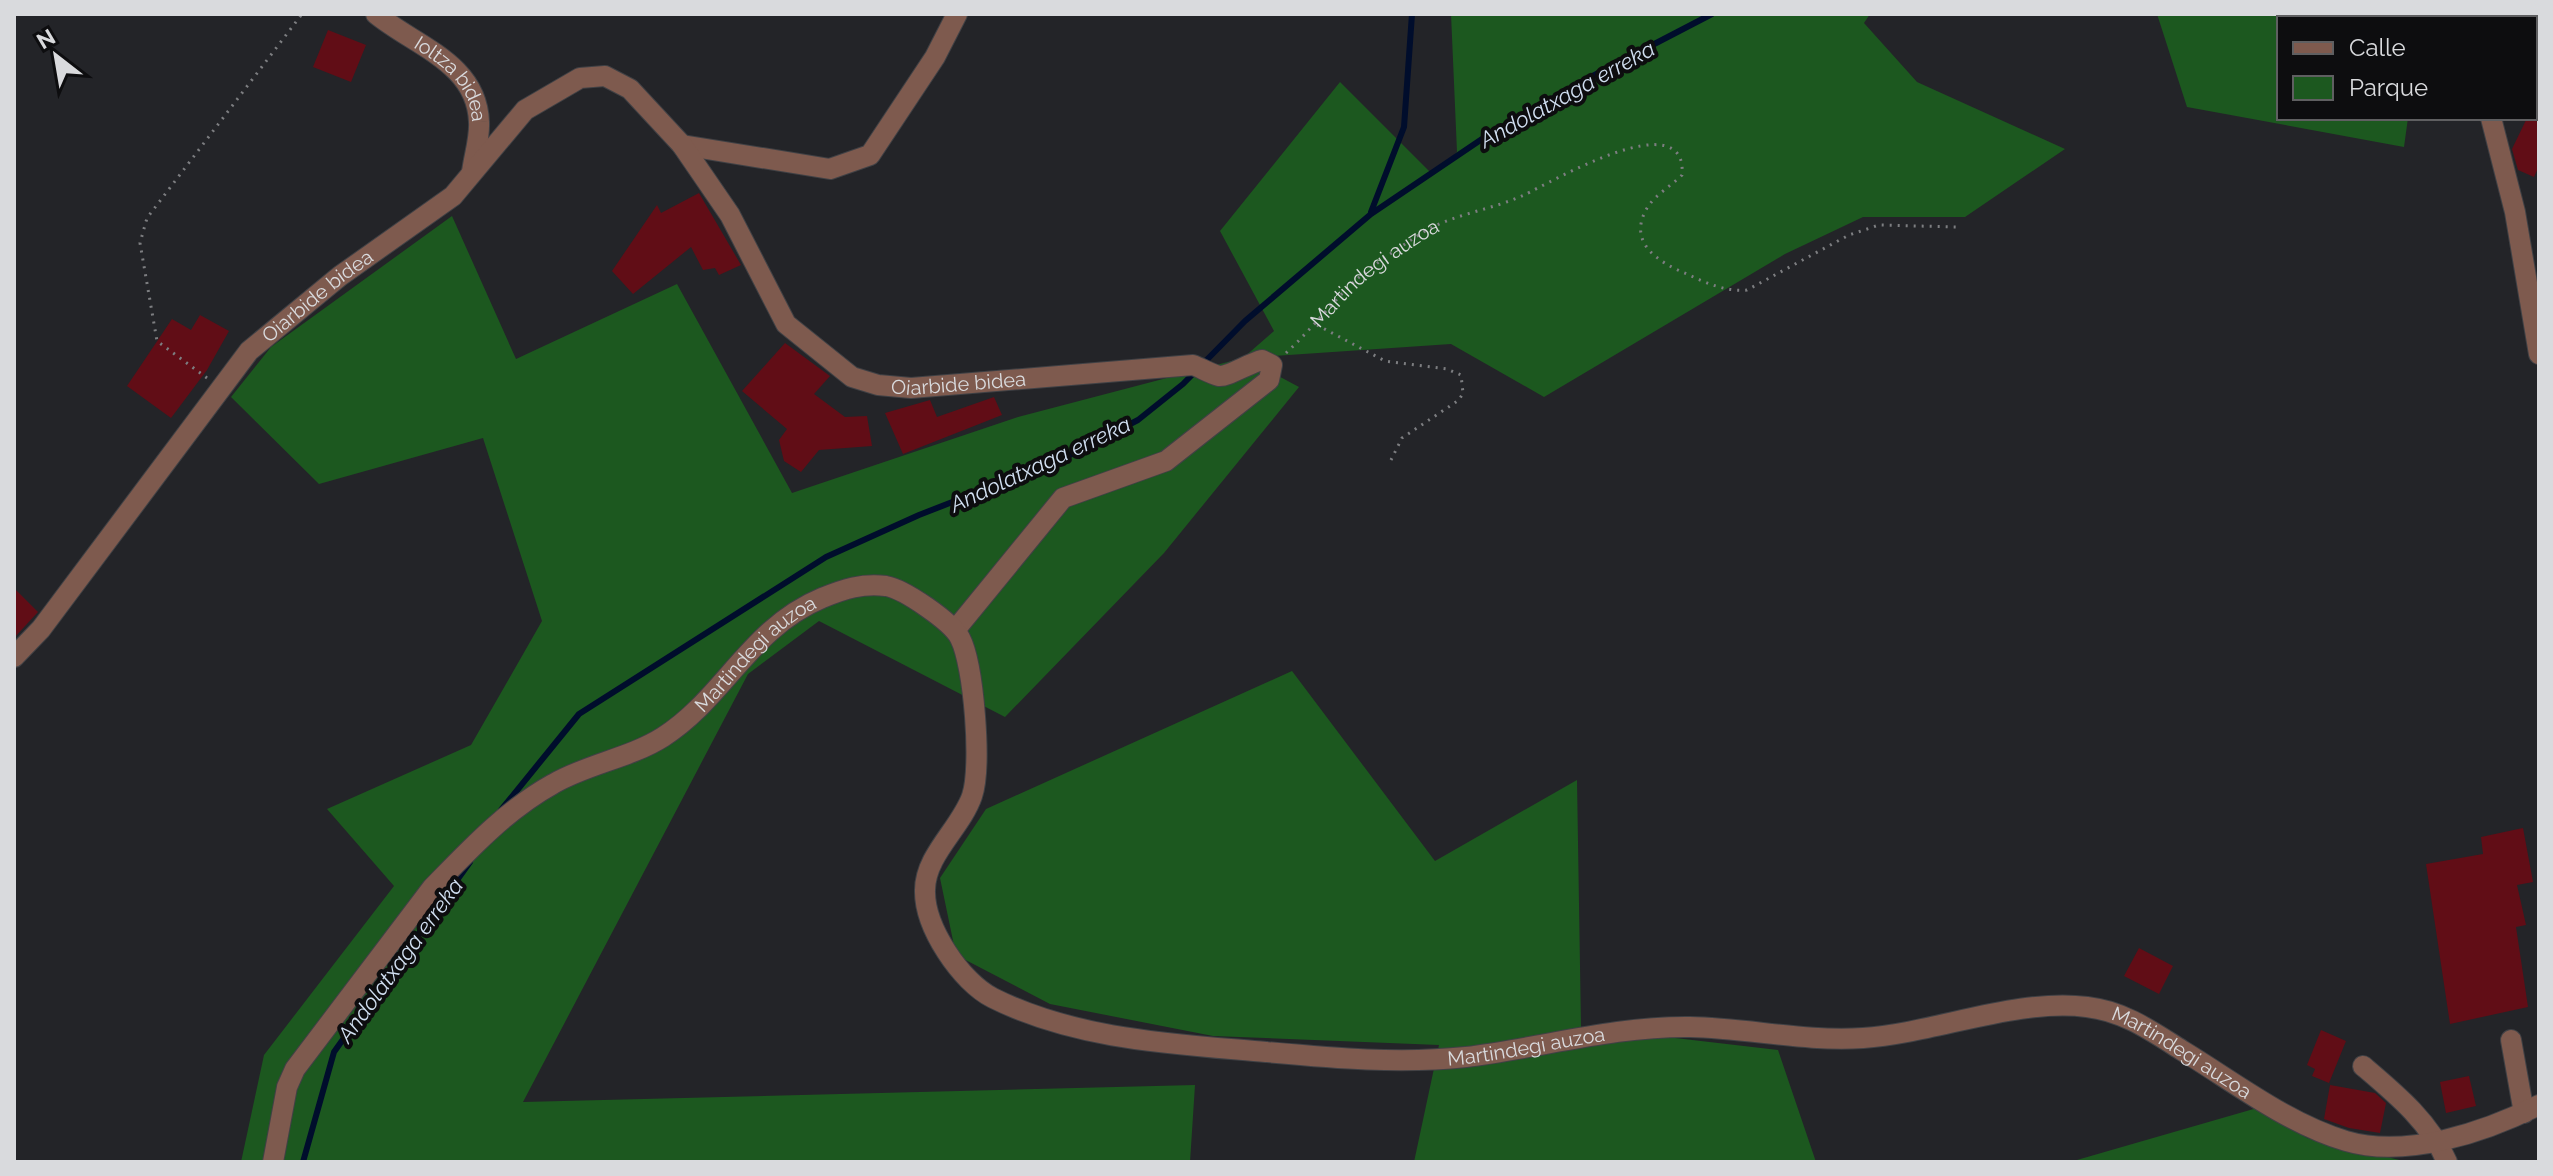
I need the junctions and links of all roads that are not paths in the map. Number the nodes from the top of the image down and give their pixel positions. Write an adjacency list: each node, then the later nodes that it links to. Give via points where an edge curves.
1 (376, 14): 5 (street, Ioltza bidea, via 456,67 466,81 479,121)
2 (957, 14): 4 (street, via 870,155 830,169)
3 (2492, 120): 6 (street, via 2515,212)
4 (682, 145): 5 (street, Oiarbide bidea, via 630,89 605,76 580,78 525,110); 7 (street, Oiarbide bidea, via 730,215 786,324 852,377 911,388 1202,368 1230,376 1242,365 1262,360 1272,365 1269,380 1166,461 1063,498)
5 (472, 172): 8 (street, Oiarbide bidea, via 453,196 340,276 259,343 220,387 41,629)
6 (2539, 354)
7 (956, 629): 12 (street, Martindegi auzoa, via 967,653 978,766 963,818 933,863 924,892 954,968 986,995 1042,1019 1117,1036 1371,1061 1463,1057 1690,1027 1814,1039 1868,1038 2038,1008 2086,1006 2128,1017 2337,1138 2377,1146); 13 (street, Martindegi auzoa, via 894,586 851,586 779,622 666,735 557,781 522,803 432,888 306,1052 287,1087)
8 (14, 657)
9 (2511, 1040): 11 (street)
10 (2363, 1066): 12 (street)
11 (2532, 1109): 12 (street, Martindegi auzoa)
12 (2438, 1141): 14 (street)
13 (273, 1162)
14 (2447, 1162)

